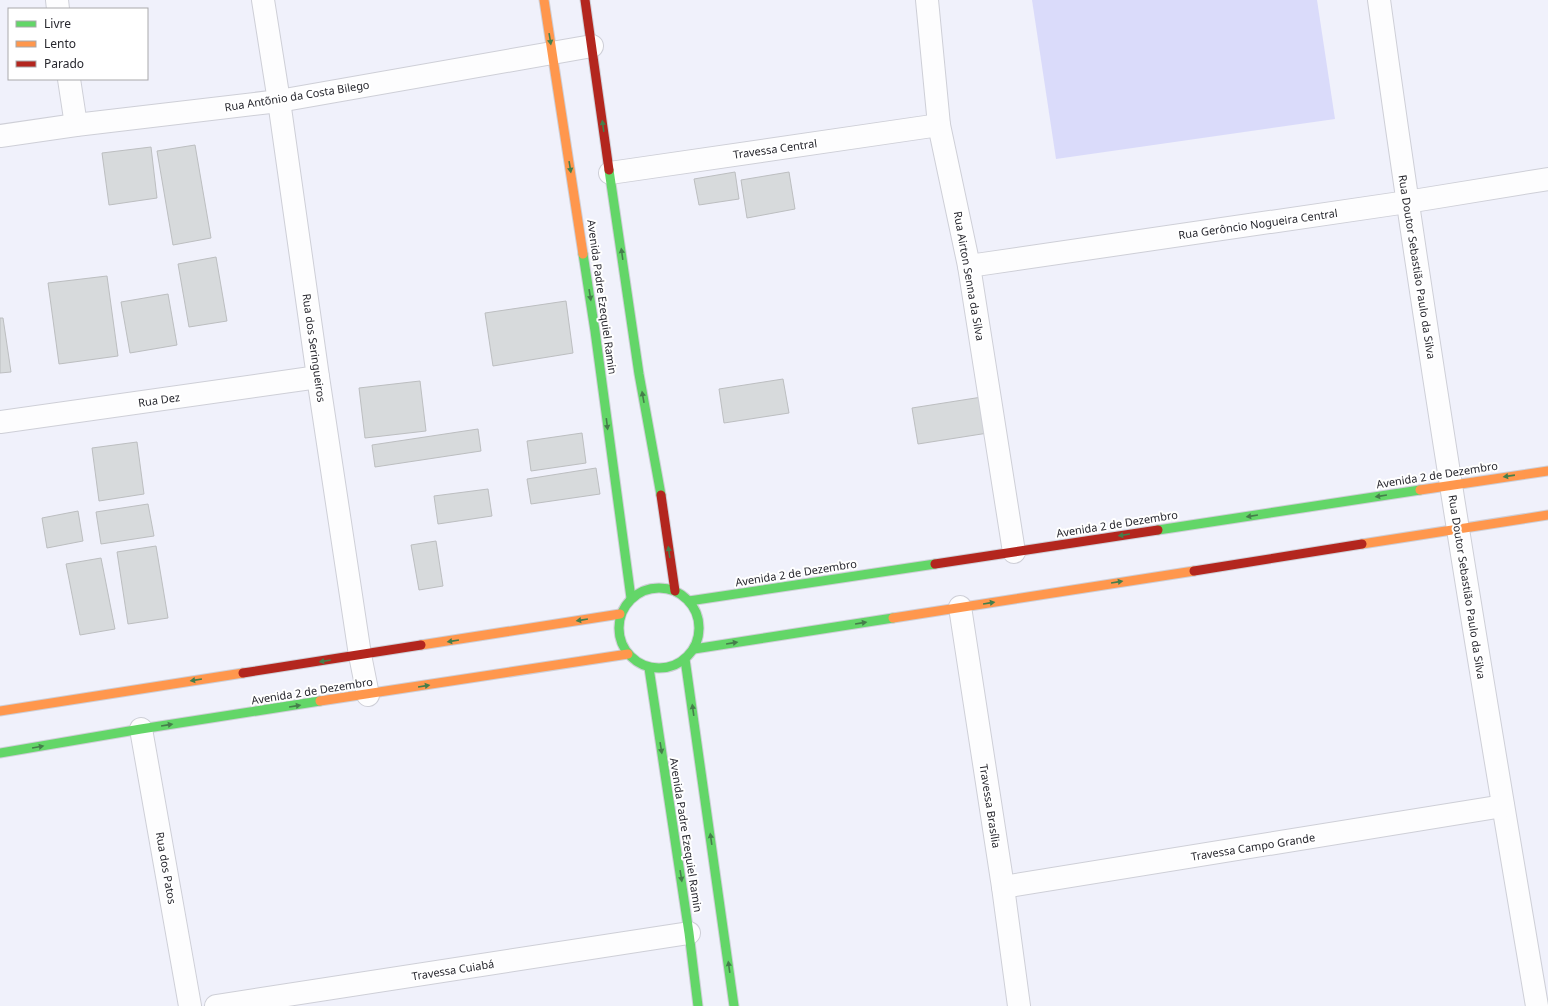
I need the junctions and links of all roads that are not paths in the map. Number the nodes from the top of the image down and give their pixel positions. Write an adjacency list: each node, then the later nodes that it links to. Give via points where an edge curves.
1 (263, 0): 9 (street, Rua dos Seringueiros)
2 (544, 0): 7 (street, Avenida Padre Ezequiel Ramin, one-way to 7)
3 (585, 0): 6 (street)
4 (927, 0): 11 (street, Rua Airton Senna da Silva)
5 (1379, 0): 15 (street, Rua Doutor Sebastião Paulo da Silva)
6 (592, 46): 7 (street, Rua Antõnio da Costa Bilego); 13 (street, one-way to 6)
7 (553, 54): 9 (street, Rua Antõnio da Costa Bilego); 25 (street, Avenida Padre Ezequiel Ramin, one-way to 25, via 595,331)
8 (69, 80): 10 (street)
9 (279, 101): 10 (street, Rua Antõnio da Costa Bilego); 17 (street, Rua dos Seringueiros)
10 (76, 125): 12 (street, Rua Antõnio da Costa Bilego)
11 (939, 125): 13 (street, Travessa Central); 16 (street, Rua Airton Senna da Silva)
12 (0, 136)
13 (610, 173): 24 (street, one-way to 13, via 660,488 639,374)
14 (1548, 179): 15 (street, Rua Gerôncio Nogueira Central)
15 (1407, 202): 16 (street, Rua Gerôncio Nogueira Central); 20 (street, Rua Doutor Sebastião Paulo da Silva)
16 (969, 266): 23 (street, Rua Airton Senna da Silva)
17 (318, 377): 18 (street, Rua Dez); 31 (street, Rua dos Seringueiros)
18 (0, 422)
19 (1548, 471): 20 (street, Avenida 2 de Dezembro, one-way to 20)
20 (1450, 485): 22 (street, Rua Doutor Sebastião Paulo da Silva); 23 (street, Avenida 2 de Dezembro, one-way to 23)
21 (1548, 515): 22 (street)
22 (1457, 529): 27 (street, one-way to 22); 38 (street, Rua Doutor Sebastião Paulo da Silva)
23 (1014, 552): 26 (street, Avenida 2 de Dezembro)
24 (675, 591): 25 (street, via 664,588); 26 (street)
25 (631, 598): 28 (street)
26 (689, 601): 29 (street, via 699,624)
27 (960, 607): 29 (street, one-way to 27); 39 (street, Travessa Brasília)
28 (620, 614): 30 (street, via 618,628); 31 (street, one-way to 31)
29 (694, 649): 32 (street)
30 (628, 654): 33 (street, via 637,663); 34 (street, Avenida 2 de Dezembro, one-way to 30)
31 (360, 655): 34 (street, Rua dos Seringueiros); 35 (street, one-way to 35)
32 (685, 658): 33 (street, via 674,666); 44 (street, one-way to 32)
33 (649, 668): 40 (street, Avenida Padre Ezequiel Ramin, one-way to 40)
34 (368, 695): 36 (street, Avenida 2 de Dezembro, one-way to 34)
35 (0, 711)
36 (141, 729): 37 (street, Avenida 2 de Dezembro, one-way to 36); 41 (street, Rua dos Patos)
37 (0, 753)
38 (1503, 806): 39 (street, Travessa Campo Grande); 46 (street, Rua Doutor Sebastião Paulo da Silva)
39 (1003, 887): 45 (street, Travessa Brasília)
40 (689, 933): 42 (street, Travessa Cuiabá); 43 (street, Avenida Padre Ezequiel Ramin)
41 (190, 1006)
42 (216, 1006)
43 (698, 1006)
44 (734, 1006)
45 (1019, 1006)
46 (1537, 1006)

